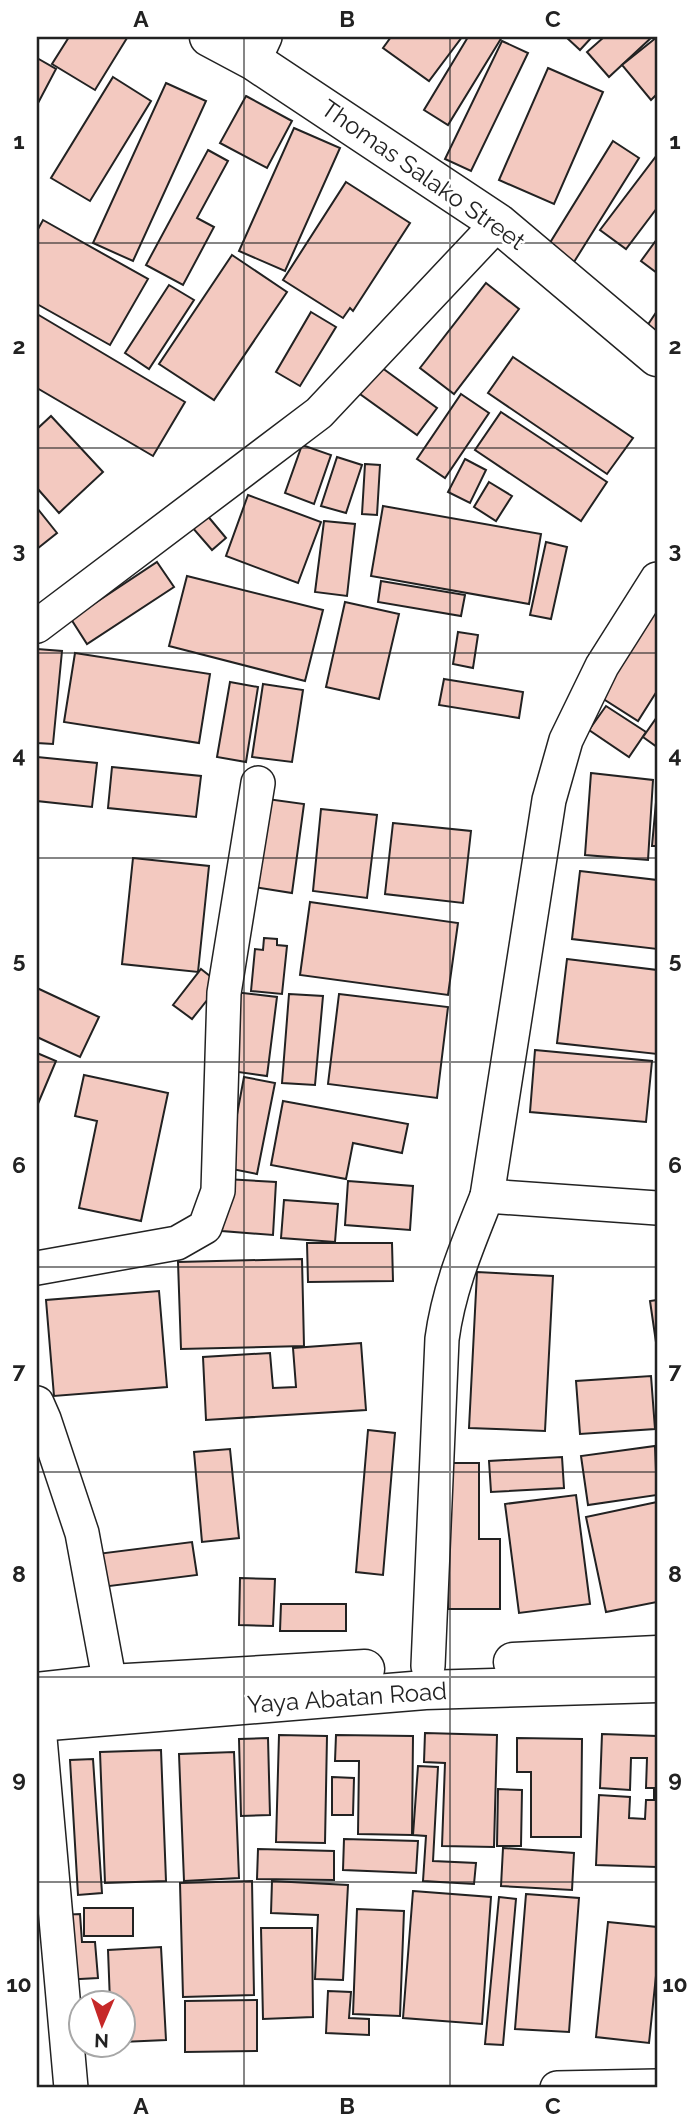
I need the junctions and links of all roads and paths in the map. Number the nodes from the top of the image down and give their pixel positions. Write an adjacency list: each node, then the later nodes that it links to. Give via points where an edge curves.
1 (209, 37): 2 (main road, Thomas Salako Street)
2 (259, 49): 3 (main road, Thomas Salako Street)
3 (498, 223): 4 (main road, Thomas Salako Street); 6 (street, via 319,413)
4 (657, 357)
5 (657, 579): 8 (street, via 602,666 566,740 549,800)
6 (37, 626)
7 (258, 783): 10 (street, via 224,993 218,1191 205,1227 177,1243)
8 (487, 1196): 9 (street); 13 (street, via 456,1274 442,1339)
9 (657, 1208)
10 (37, 1268)
11 (37, 1403): 15 (street, via 82,1533)
12 (657, 1655): 13 (main road, Yaya Abatan Road)
13 (428, 1666): 15 (main road, Yaya Abatan Road)
14 (657, 1683): 16 (main road, Yaya Abatan Road)
15 (110, 1684): 16 (main road, Yaya Abatan Road)
16 (37, 1710): 18 (street)
17 (657, 2086): 19 (street)
18 (71, 2088)
19 (557, 2088)

